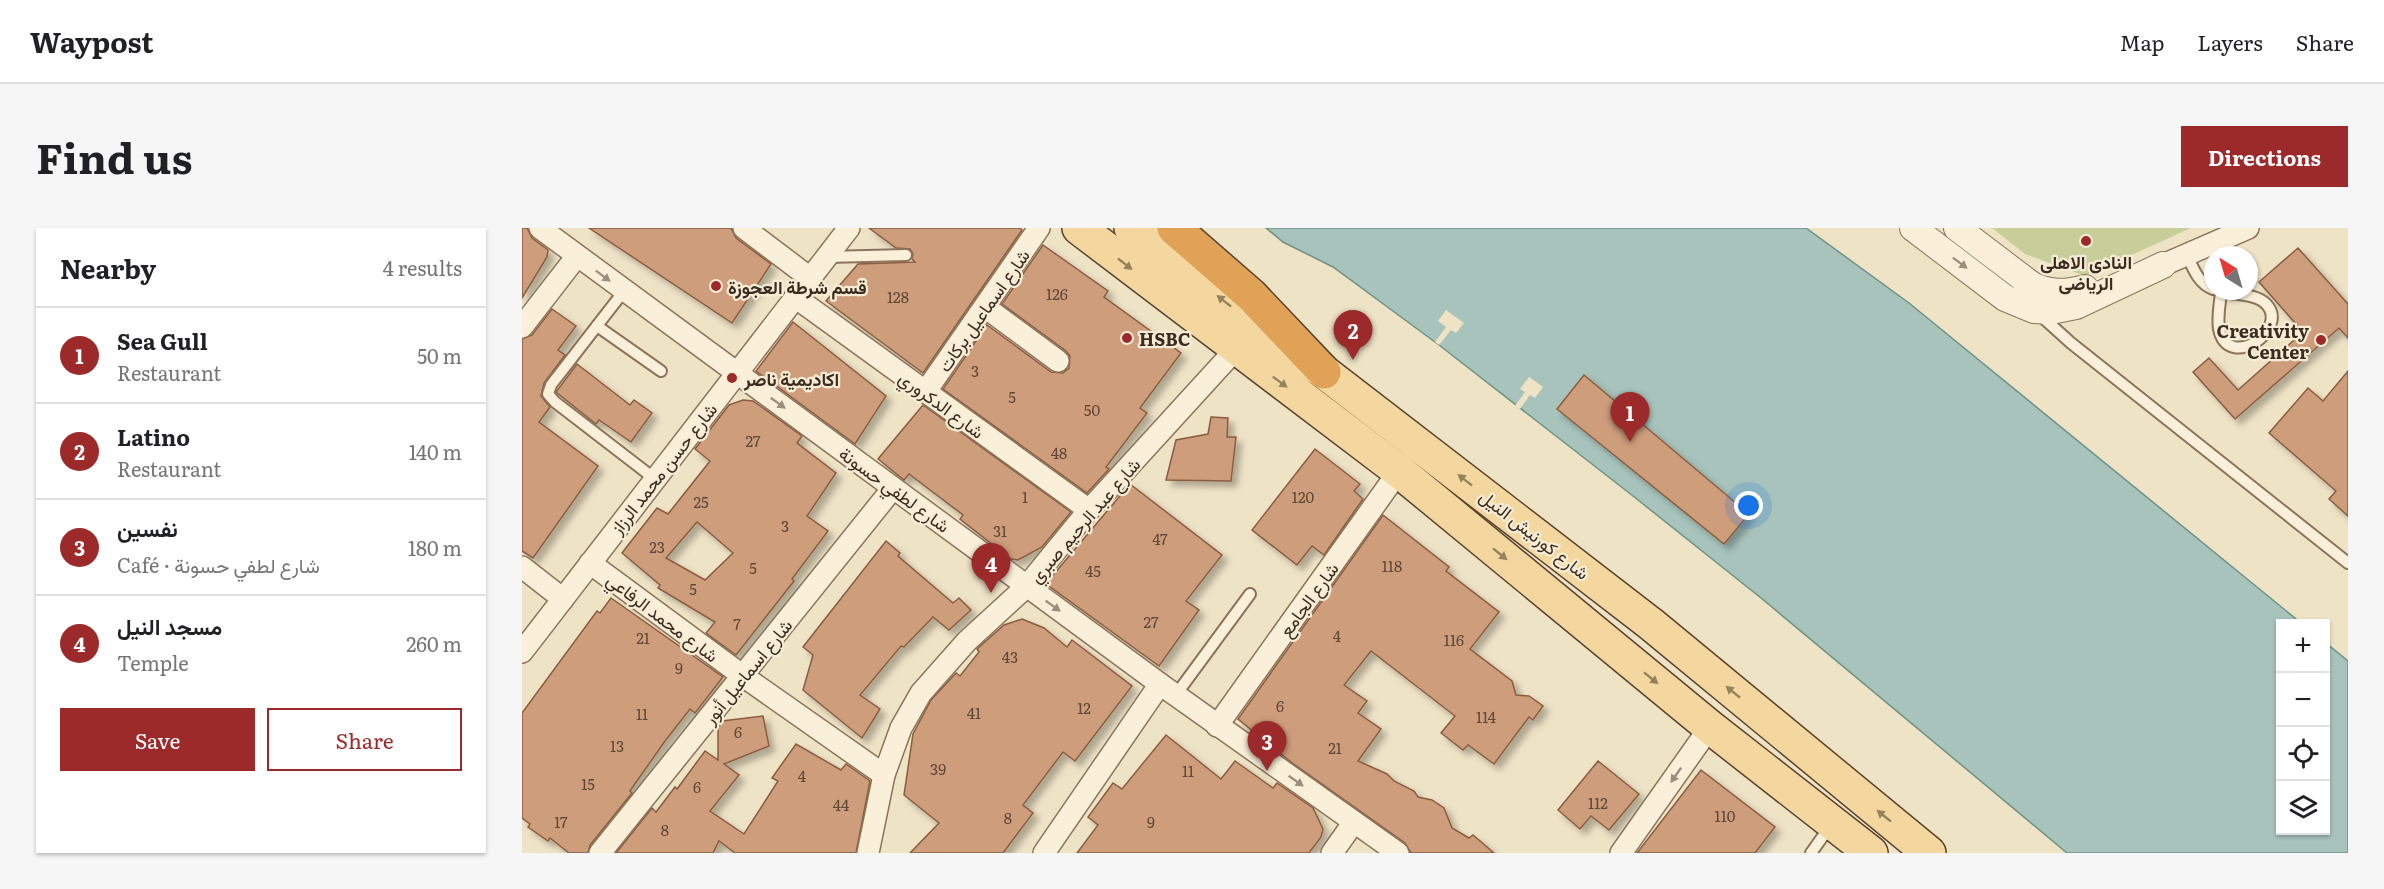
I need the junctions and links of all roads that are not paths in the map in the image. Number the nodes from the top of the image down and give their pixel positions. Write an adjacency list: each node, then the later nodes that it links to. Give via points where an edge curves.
1 (540, 228): 13 (street, شارع لطفي حسونة)
2 (744, 228): 16 (street)
3 (849, 228): 14 (street, شارع حسن محمد الرزاز)
4 (1039, 228): 21 (street, شارع اسماعيل بركات)
5 (1079, 228): 25 (main road, شارع كورنيش النيل, one-way to 25)
6 (1131, 228): 28 (main road, شارع كورنيش النيل, one-way to 6, via 1257,327)
7 (1174, 228): 28 (highway, via 1251,295)
8 (1913, 228): 22 (street, one-way to 22, via 2006,298)
9 (1957, 228): 15 (street, via 2045,291 2074,291)
10 (2248, 228): 12 (street)
11 (906, 255): 14 (lane)
12 (2187, 255): 15 (street); 17 (lane)
13 (577, 256): 19 (street, شارع لطفي حسونة, one-way to 19); 24 (street)
14 (826, 257): 16 (street, شارع حسن محمد الرزاز)
15 (2163, 266): 22 (street, via 2076,306)
16 (810, 278): 20 (street, شارع حسن محمد الرزاز)
17 (2204, 284)
18 (2217, 290): 18 (lane, via 2256,298 2267,305 2272,316 2270,329 2251,345 2231,346 2219,329)
19 (624, 291): 23 (lane); 29 (street, شارع لطفي حسونة)
20 (795, 297): 29 (street, شارع حسن محمد الرزاز); 30 (street, شارع الدكروري)
21 (985, 307): 26 (street); 30 (street, شارع اسماعيل بركات)
22 (2034, 310): 36 (lane)
23 (597, 326): 27 (lane); 32 (lane, via 549,387 548,394)
24 (522, 327)
25 (1236, 350): 31 (main road, شارع كورنيش النيل, one-way to 31); 34 (street, شارع عبد الرحيم صبري)
26 (1058, 361)
27 (661, 370)
28 (1324, 372): 57 (main road, شارع كورنيش النيل, one-way to 28, via 1651,624)
29 (736, 373): 32 (street, شارع حسن محمد الرزاز); 33 (street, شارع لطفي حسونة, one-way to 33)
30 (926, 391): 34 (street, شارع الدكروري)
31 (1399, 471): 44 (street, شارع الجامع); 45 (main road, شارع كورنيش النيل, one-way to 45)
32 (655, 479): 35 (street, شارع حسن محمد الرزاز)
33 (893, 488): 38 (street, شارع لطفي حسونة); 42 (street, شارع اسماعيل أنور)
34 (1089, 510): 38 (street, شارع عبد الرحيم صبري)
35 (590, 563): 40 (street, شارع حسن محمد الرزاز); 42 (street, شارع محمد الرفاعي)
36 (2348, 563)
37 (522, 567): 40 (street)
38 (1027, 586): 43 (street, شارع لطفي حسونة, one-way to 43); 46 (street, شارع عبد الرحيم صبري, via 967,641 921,693 901,728)
39 (1250, 594): 43 (lane)
40 (563, 599): 41 (street, شارع حسن محمد الرزاز)
41 (522, 652)
42 (742, 676): 46 (street, شارع محمد الرفاعي); 49 (street, شارع اسماعيل أنور)
43 (1167, 690): 44 (street, شارع لطفي حسونة); 51 (street)
44 (1217, 726): 47 (street, شارع لطفي حسونة, one-way to 47)
45 (1710, 727): 48 (main road, شارع كورنيش النيل); 54 (street, one-way to 54)
46 (884, 775): 50 (street, شارع عبد الرحيم صبري)
47 (1354, 822): 52 (street); 53 (street, شارع لطفي حسونة)
48 (1832, 822): 55 (lane); 56 (main road, شارع كورنيش النيل)
49 (600, 853)
50 (868, 853)
51 (1044, 853)
52 (1332, 853)
53 (1398, 853)
54 (1621, 853)
55 (1811, 853)
56 (1871, 853)
57 (1929, 853)

